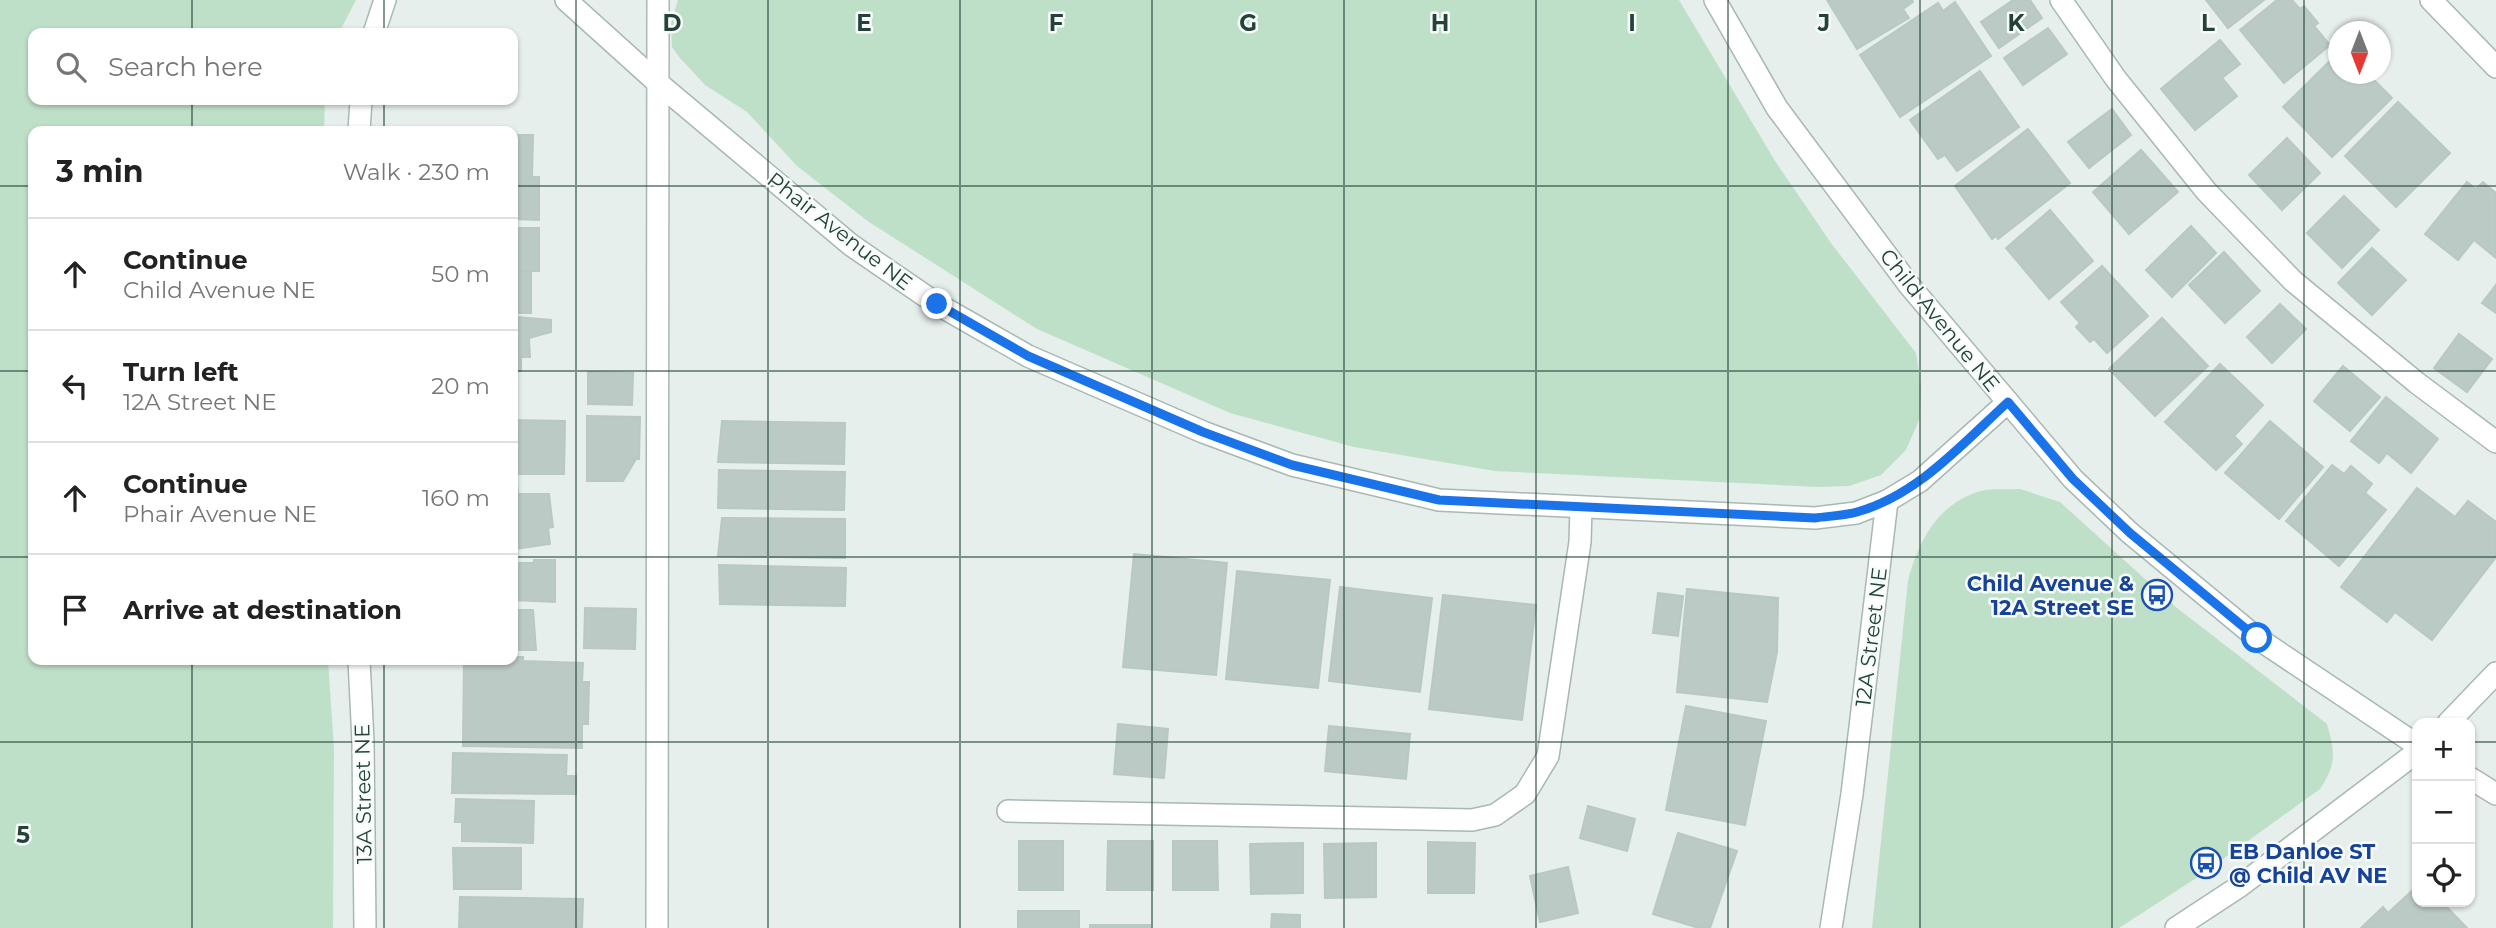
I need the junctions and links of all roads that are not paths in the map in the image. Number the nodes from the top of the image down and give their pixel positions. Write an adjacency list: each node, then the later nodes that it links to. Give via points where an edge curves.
1 (385, 0): 7 (street)
2 (566, 0): 9 (street, Phair Avenue NE)
3 (658, 0): 9 (street)
4 (1716, 0): 12 (street, Child Avenue NE, via 1777,108 1909,285)
5 (2061, 0): 13 (street, via 2116,79 2207,191 2293,281)
6 (2431, 0): 8 (street)
7 (376, 28)
8 (2496, 67)
9 (658, 83): 15 (street, Phair Avenue NE, via 851,245 937,304 1028,356 1292,465 1439,500); 25 (street)
10 (361, 105): 11 (street)
11 (359, 126)
12 (2008, 402): 14 (street, via 1920,481); 19 (street, Child Avenue NE, via 2073,479 2130,533 2257,638)
13 (2496, 442)
14 (1887, 501): 15 (street, Phair Avenue NE, via 1856,513 1815,518); 26 (street, 12A Street NE)
15 (1581, 508): 23 (street, via 1548,756 1525,794 1496,815 1472,820)
16 (359, 665): 24 (street, 13A Street NE)
17 (2496, 673): 18 (street)
18 (2453, 718)
19 (2412, 742)
20 (2412, 756): 27 (street, via 2241,886)
21 (2475, 781): 22 (street)
22 (2496, 794)
23 (1008, 811)
24 (365, 928)
25 (657, 928)
26 (1831, 928)
27 (2176, 928)

